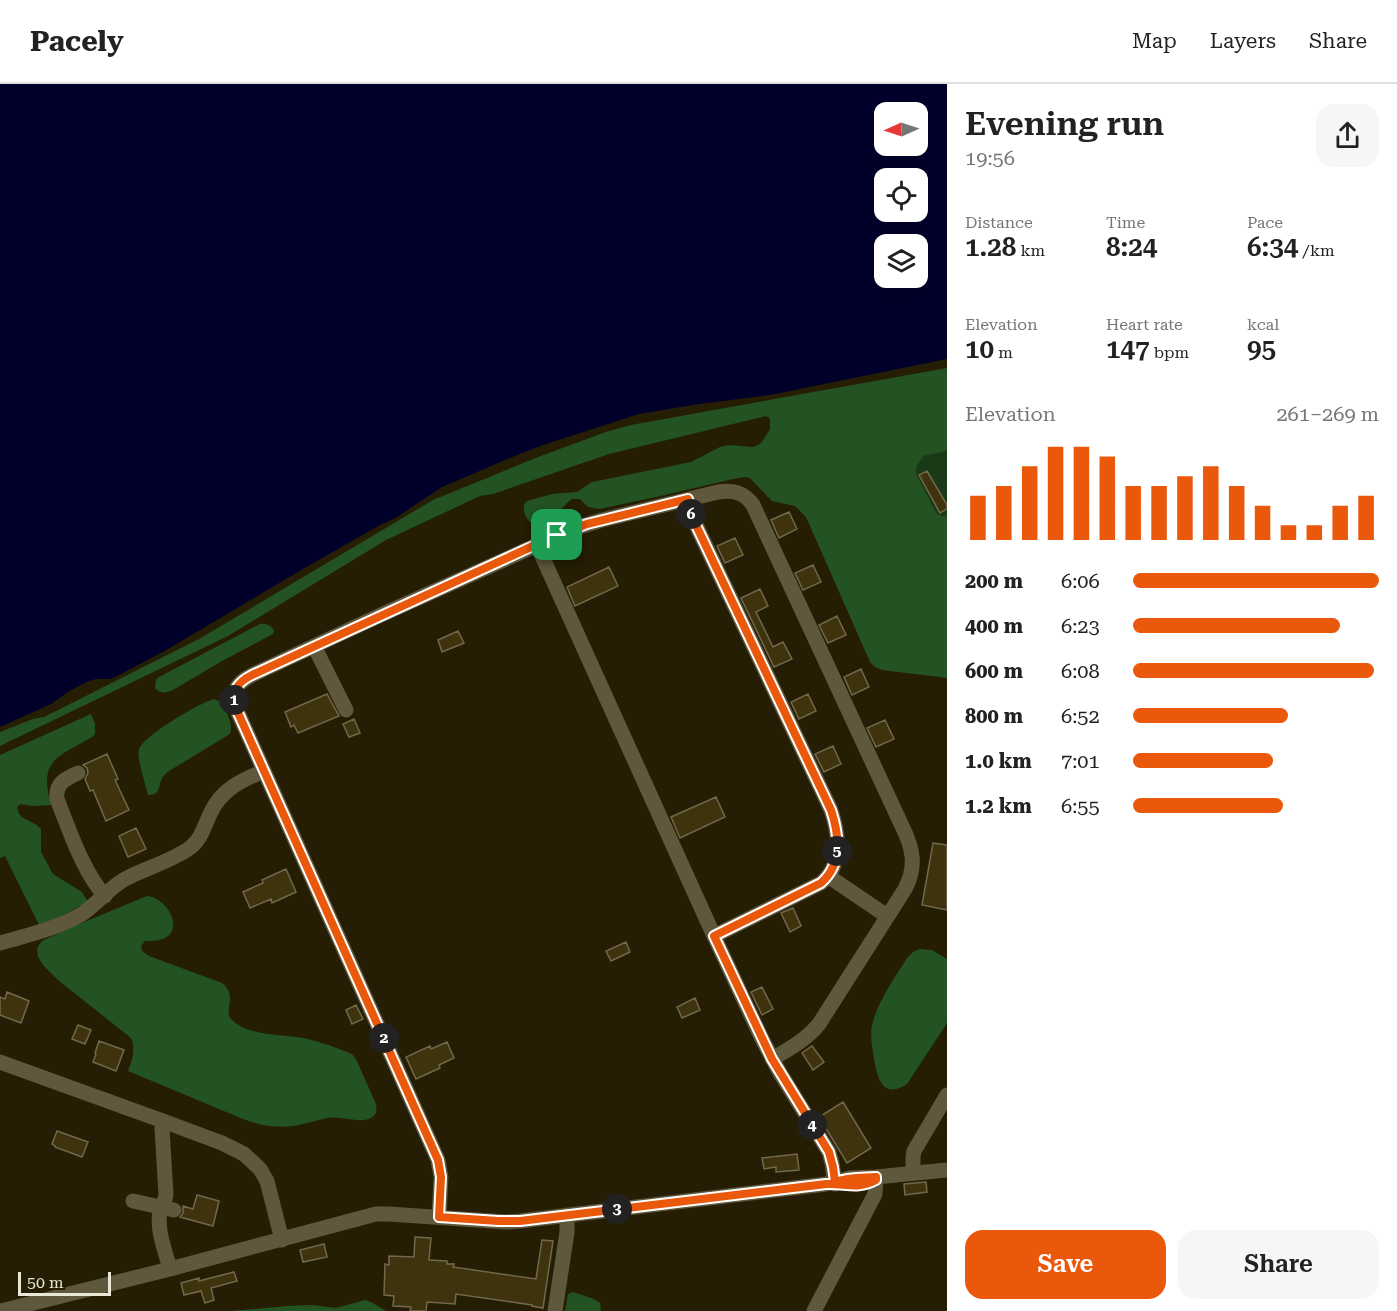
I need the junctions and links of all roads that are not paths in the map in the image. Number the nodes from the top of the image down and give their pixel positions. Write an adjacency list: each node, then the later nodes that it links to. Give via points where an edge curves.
1 (688, 499): 2 (lane, via 587,524); 7 (lane, via 695,523 831,810 837,852); 9 (lane, via 730,491 744,494 753,505 911,846 911,876)
2 (537, 544): 3 (lane); 10 (lane)
3 (314, 646): 4 (lane); 5 (lane, via 245,678 236,688 235,706)
4 (346, 710)
5 (264, 771): 8 (lane, via 224,793 189,849 124,879); 23 (lane, via 438,1160)
6 (78, 773): 8 (lane, via 59,784 57,799 86,868)
7 (828, 876): 9 (lane); 10 (lane)
8 (105, 896): 11 (lane, via 82,914 57,926)
9 (887, 916): 12 (lane, via 816,1028)
10 (714, 936): 12 (lane)
11 (0, 944)
12 (772, 1059): 19 (lane, via 829,1152)
13 (0, 1062): 15 (lane)
14 (947, 1095): 17 (lane, via 914,1151)
15 (163, 1121): 21 (lane); 24 (lane, via 230,1146 254,1163 268,1185)
16 (943, 1170): 17 (lane)
17 (913, 1173): 18 (lane)
18 (879, 1178): 19 (lane, via 850,1178); 28 (lane)
19 (832, 1183): 22 (lane)
20 (133, 1201): 21 (lane)
21 (166, 1208): 25 (lane, via 159,1217 159,1225)
22 (567, 1215): 23 (lane, via 507,1222); 27 (lane)
23 (439, 1217): 24 (lane, via 376,1214)
24 (282, 1240): 25 (lane)
25 (170, 1269): 26 (lane)
26 (1, 1311)
27 (555, 1311)
28 (814, 1311)

